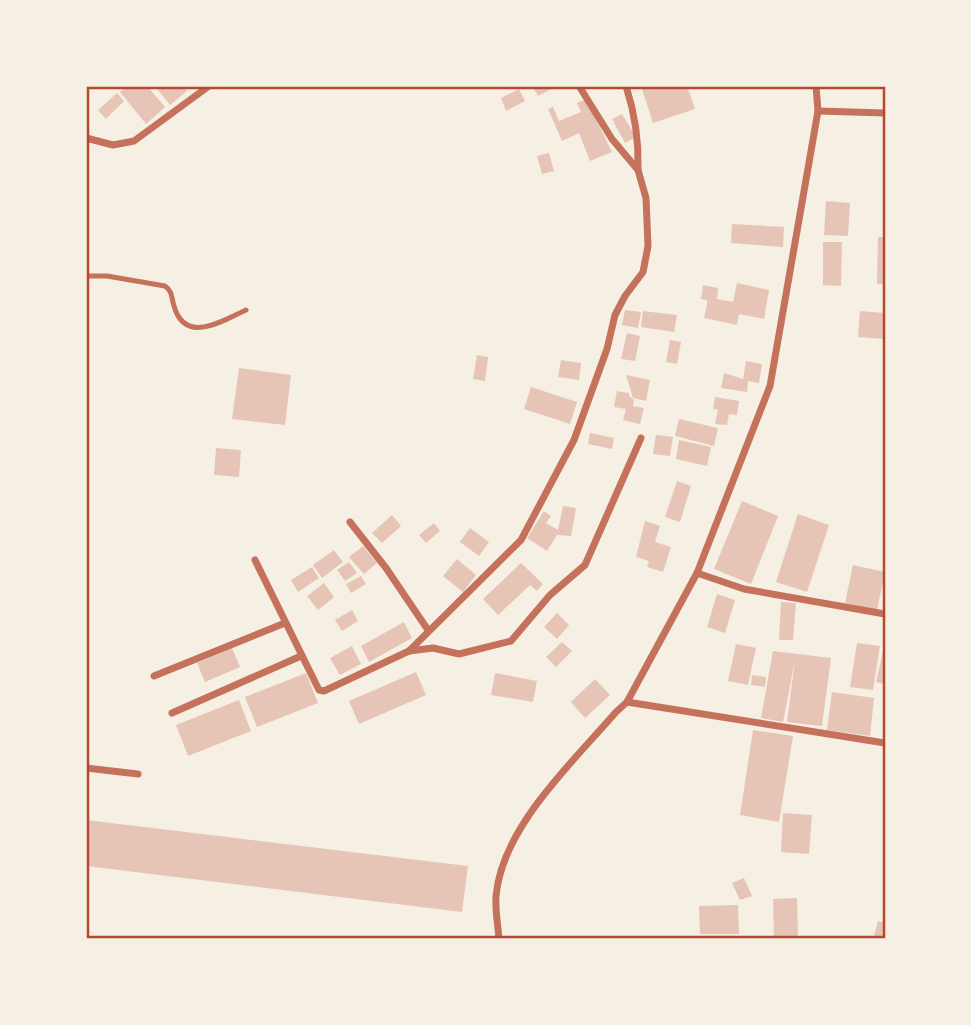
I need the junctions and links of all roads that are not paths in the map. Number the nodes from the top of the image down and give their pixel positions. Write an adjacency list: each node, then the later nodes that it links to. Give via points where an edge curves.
1 (209, 86): 7 (street, via 134,141 113,145)
2 (579, 86): 8 (street)
3 (626, 86): 8 (street, via 639,138)
4 (816, 86): 5 (street)
5 (818, 111): 6 (street); 14 (street, via 770,386)
6 (885, 113)
7 (86, 138)
8 (638, 170): 17 (street, via 646,198 648,246 643,272 615,315 574,440 521,540)
9 (86, 276): 10 (lane, via 165,286 179,319 197,329)
10 (246, 310)
11 (641, 438): 18 (street, via 585,565 550,595 511,641 459,654 433,648)
12 (350, 522): 17 (street)
13 (255, 560): 16 (street)
14 (697, 573): 15 (street, via 744,589); 21 (street)
15 (885, 614)
16 (285, 623): 19 (street); 20 (street)
17 (428, 630): 18 (street)
18 (409, 651): 19 (street, via 324,691 316,688)
19 (301, 656): 22 (street)
20 (155, 676)
21 (627, 702): 23 (street); 26 (street, via 528,814 505,858 496,896)
22 (172, 713)
23 (885, 743)
24 (86, 768): 25 (street)
25 (138, 775)
26 (499, 939)

